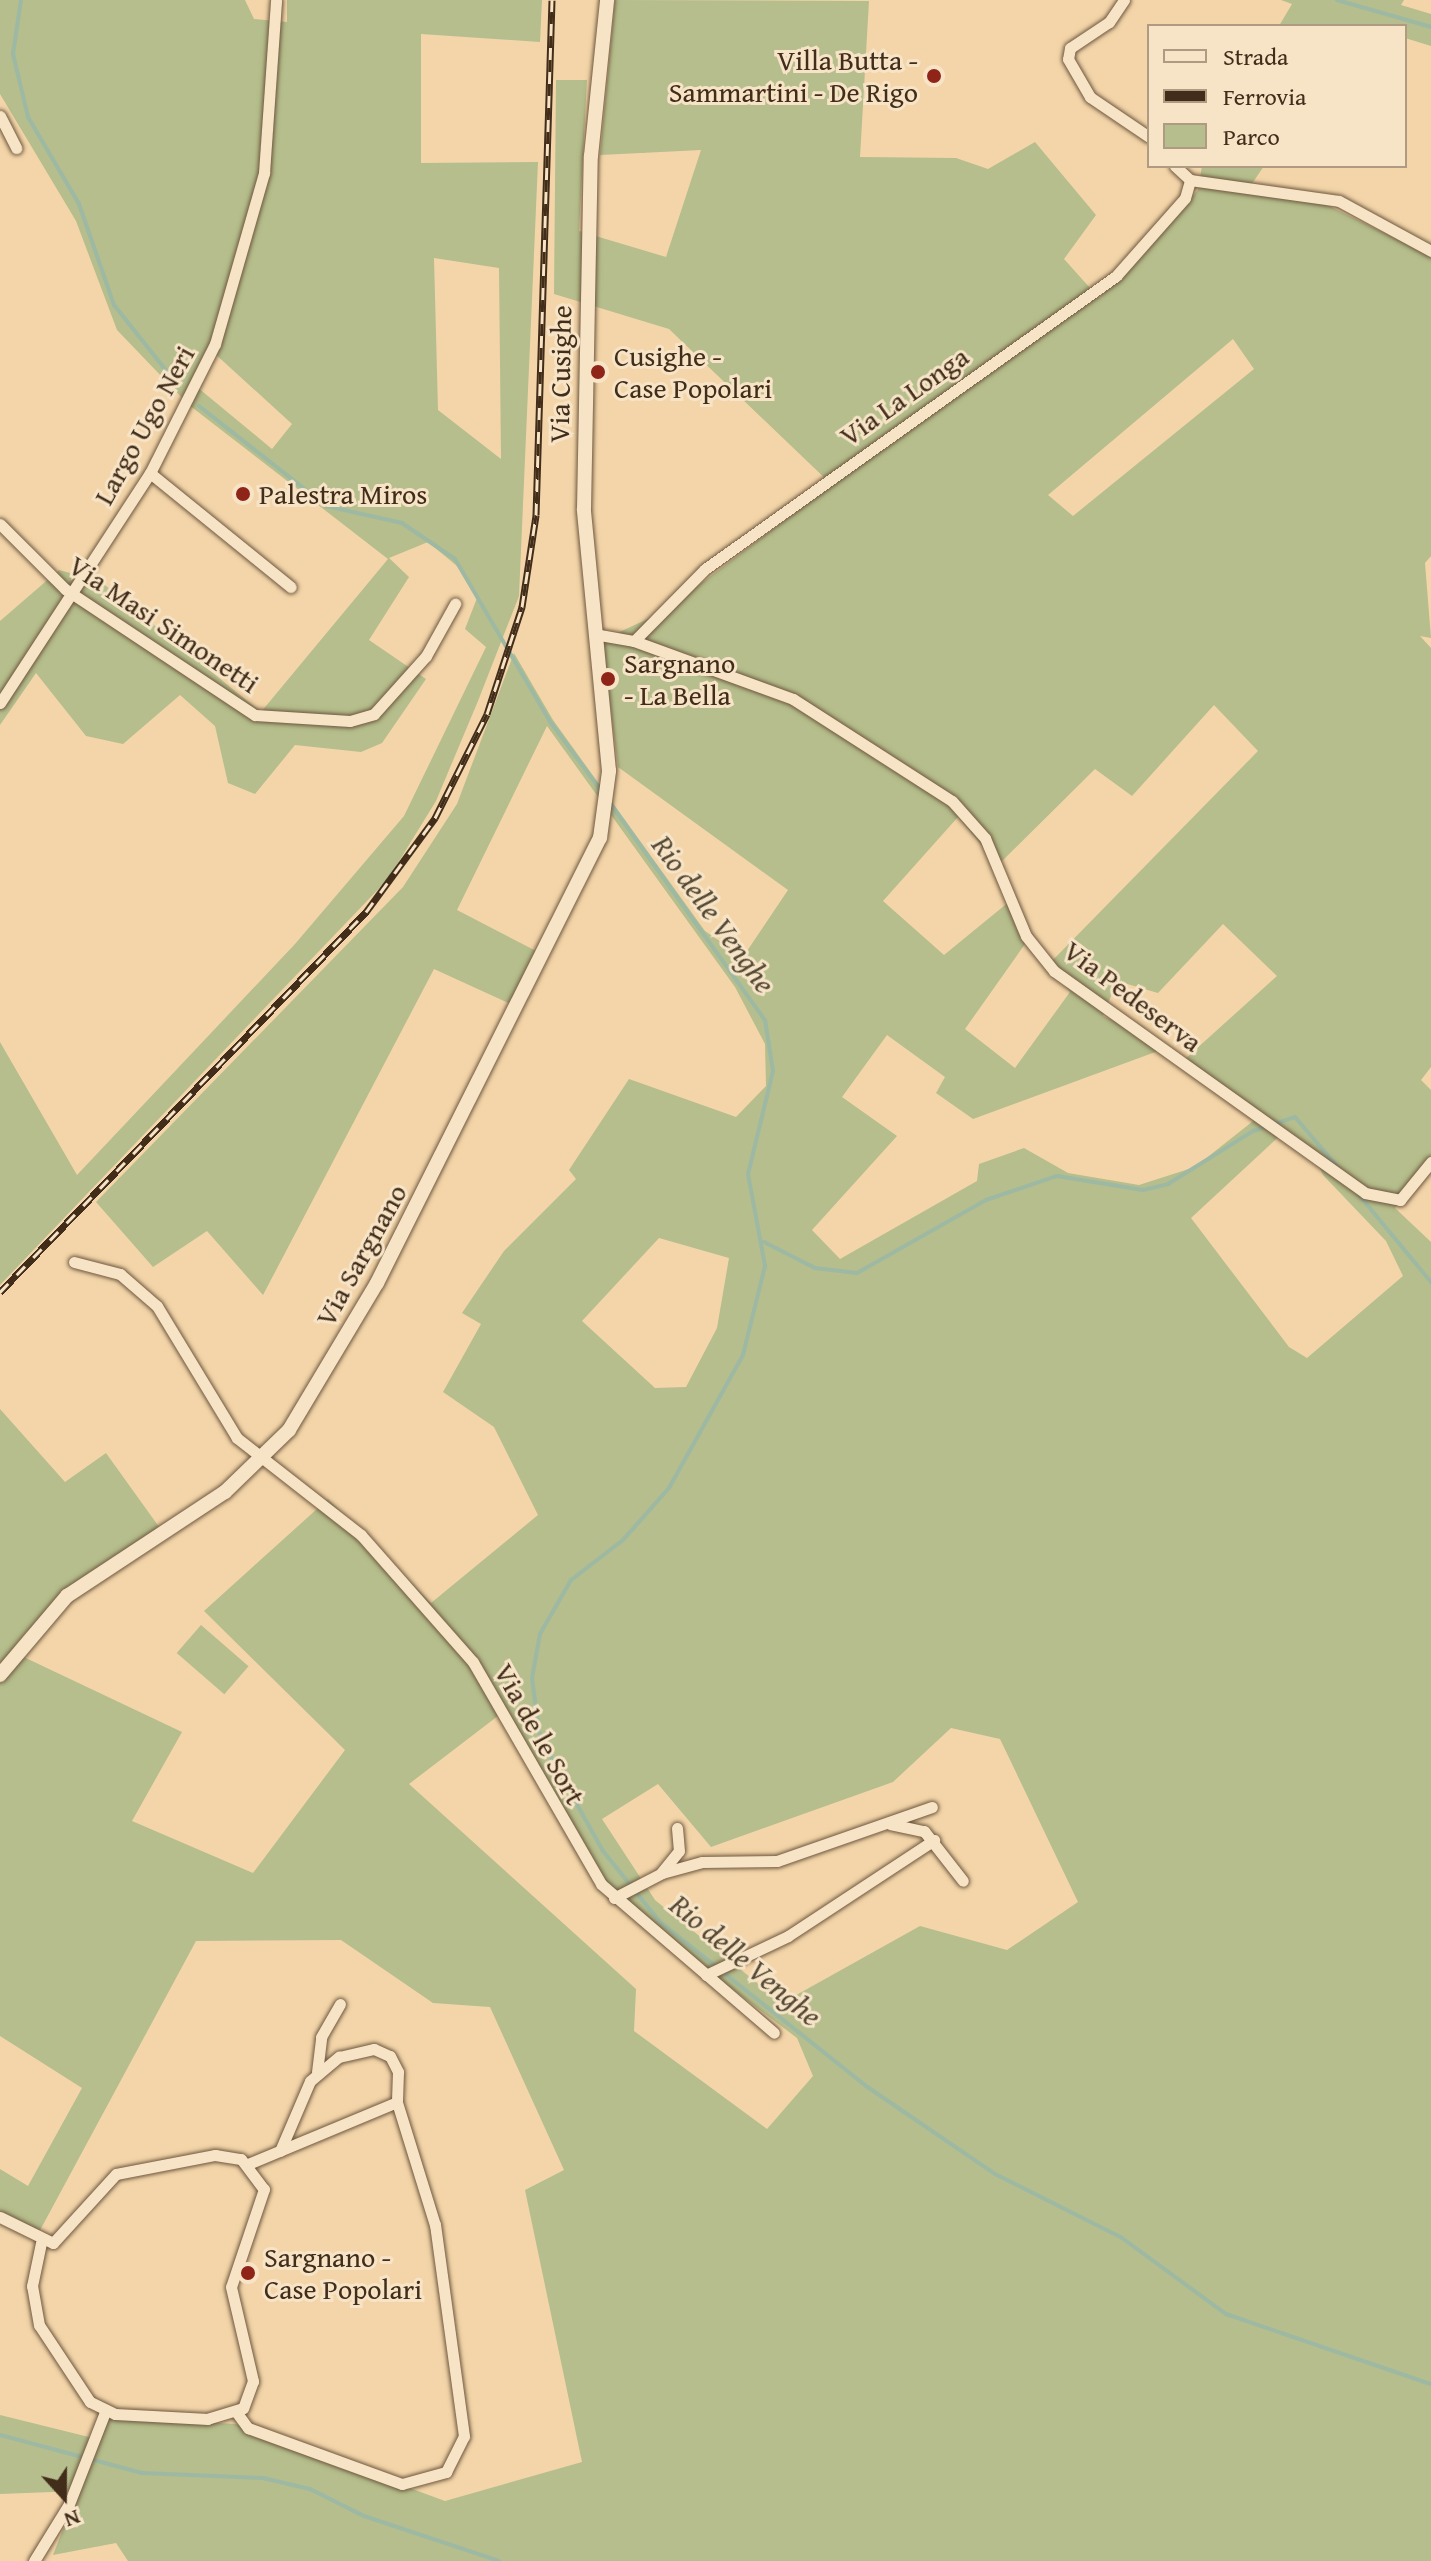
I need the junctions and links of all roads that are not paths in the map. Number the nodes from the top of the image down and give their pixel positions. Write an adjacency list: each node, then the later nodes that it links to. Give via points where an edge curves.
1 (276, 0): 10 (street, Largo Ugo Neri, via 270,133 242,269 199,385)
2 (607, 0): 15 (street, Via Cusighe, via 591,141 585,386 584,509)
3 (1124, 0): 5 (street, via 1109,22 1070,48 1068,59 1090,97)
4 (0, 116): 6 (street)
5 (1147, 136)
6 (16, 148)
7 (1177, 168): 8 (street)
8 (1190, 180): 9 (street, via 1321,196); 16 (street, Via La Longa, via 1167,220 1116,276 705,569)
9 (1431, 251)
10 (150, 473): 12 (street); 13 (street, Largo Ugo Neri)
11 (0, 524): 13 (street, Via Masi Simonetti)
12 (291, 587)
13 (73, 594): 14 (street, Via Masi Simonetti, via 255,715 350,721 386,705 446,628); 17 (street, Largo Ugo Neri)
14 (455, 604)
15 (594, 634): 16 (street, Via Pedeserva); 18 (street, Via Cusighe)
16 (634, 641): 19 (street, Via Pedeserva, via 793,699 952,801 985,838 1026,936 1054,971 1365,1193 1400,1200)
17 (0, 703)
18 (607, 748): 21 (street, Via Sargnano, via 607,805 580,878 377,1283 310,1398)
19 (1431, 1162)
20 (74, 1262): 21 (street, Via de le Sort, via 120,1274 157,1306 226,1423)
21 (263, 1458): 22 (street, Via Sargnano, via 67,1596); 29 (street, Via de le Sort, via 361,1535 473,1662 585,1864)
22 (0, 1675)
23 (932, 1807): 24 (street)
24 (883, 1824): 26 (street, via 924,1831); 27 (street, via 777,1861 702,1862)
25 (677, 1828): 27 (street, via 679,1851)
26 (934, 1840): 28 (street); 30 (street, via 788,1936)
27 (661, 1874): 29 (street)
28 (963, 1881)
29 (614, 1898): 30 (street, Via de le Sort)
30 (709, 1973): 32 (street, Via de le Sort)
31 (340, 2004): 33 (street, via 321,2037)
32 (774, 2033)
33 (317, 2072): 34 (street, via 351,2052 382,2052 398,2072); 35 (street)
34 (397, 2102): 35 (street); 40 (street, via 435,2225 464,2424 456,2461 435,2479 402,2484 248,2428)
35 (280, 2151): 36 (street)
36 (248, 2164): 38 (street, via 224,2154 116,2174 91,2195 59,2240); 40 (street, via 264,2199 231,2287 253,2381)
37 (0, 2217): 38 (street)
38 (41, 2243): 39 (street, via 32,2286 39,2325 74,2386)
39 (105, 2412): 40 (street, via 208,2419); 41 (street, via 85,2468)
40 (237, 2413)
41 (34, 2561)

